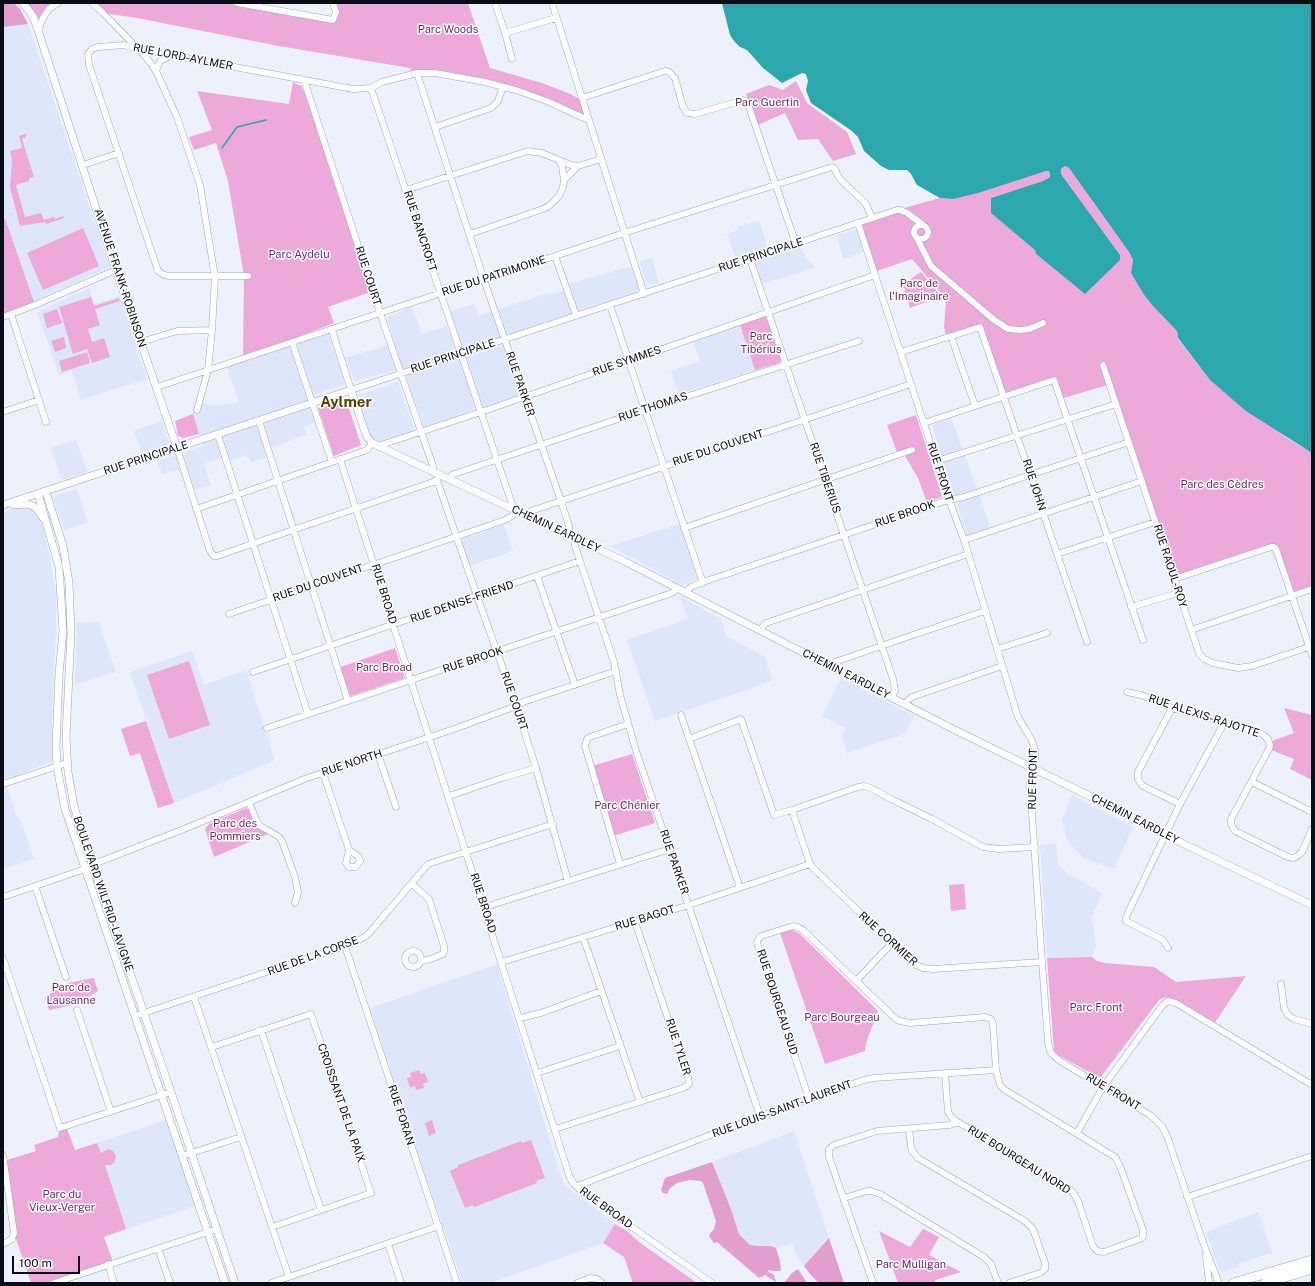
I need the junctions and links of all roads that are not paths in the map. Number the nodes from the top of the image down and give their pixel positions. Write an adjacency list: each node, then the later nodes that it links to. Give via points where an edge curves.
1 (23, 3): 11 (main road, AVENUE FRANK-ROBINSON)
2 (58, 3): 11 (street, via 43,18)
3 (92, 3): 13 (street)
4 (237, 3): 9 (street)
5 (273, 3): 9 (street)
6 (333, 3): 9 (street, via 336,12 333,20)
7 (495, 3): 12 (street)
8 (552, 3): 10 (street)
9 (276, 10)
10 (556, 18): 12 (street); 21 (street)
11 (38, 30): 27 (main road, AVENUE FRANK-ROBINSON)
12 (505, 33): 15 (street)
13 (138, 49): 14 (street, RUE LORD-AYLMER); 16 (street); 24 (street, RUE LORD-AYLMER, via 120,45 98,47 88,54 89,65)
14 (171, 55): 16 (street, via 160,61); 18 (street, RUE LORD-AYLMER)
15 (512, 59)
16 (156, 71): 48 (street, via 177,117 200,185)
17 (417, 73): 19 (street, RUE LORD-AYLMER, via 435,73); 20 (street, RUE LORD-AYLMER, via 382,82); 23 (street, RUE PARKER)
18 (304, 80): 20 (street, RUE LORD-AYLMER, via 353,89); 55 (street, RUE COURT)
19 (503, 86): 22 (street, RUE LORD-AYLMER, via 549,102); 23 (street, via 498,102 491,108)
20 (371, 88): 32 (street, RUE BANCROFT)
21 (582, 98): 22 (street); 31 (street, via 664,71 675,78 687,113 695,114 743,100 748,104)
22 (588, 120): 25 (street)
23 (435, 127): 29 (street, RUE PARKER)
24 (119, 153): 27 (street); 48 (street, RUE LORD-AYLMER, via 158,271 168,276)
25 (601, 159): 28 (street); 38 (street)
26 (559, 161): 28 (street); 29 (street, via 542,153 528,151); 30 (street)
27 (83, 165): 46 (main road, AVENUE FRANK-ROBINSON)
28 (578, 166): 30 (street)
29 (451, 176): 32 (street); 39 (street, RUE PARKER)
30 (564, 180): 39 (street, via 558,196 549,206)
31 (776, 186): 34 (street, RUE DU PATRIMOINE, via 832,167 840,179 866,204); 38 (street, RUE DU PATRIMOINE); 42 (street)
32 (406, 190): 51 (street, RUE BANCROFT)
33 (904, 212): 34 (street, RUE PRINCIPALE, via 897,210); 36 (street); 37 (street)
34 (872, 218): 35 (street, RUE PRINCIPALE)
35 (858, 223): 42 (street, RUE PRINCIPALE); 47 (street, RUE FRONT)
36 (922, 224): 37 (street); 41 (street, via 928,230)
37 (915, 227): 40 (street, via 914,234)
38 (625, 232): 44 (street, RUE DU PATRIMOINE); 52 (street)
39 (470, 234): 50 (street, RUE PARKER)
40 (917, 238): 41 (street); 43 (street)
41 (924, 238): 43 (street)
42 (796, 244): 45 (street, RUE PRINCIPALE)
43 (923, 250): 59 (street, via 931,266 1008,329 1029,330)
44 (555, 256): 50 (street, RUE DU PATRIMOINE); 57 (street)
45 (750, 259): 52 (street, RUE PRINCIPALE); 54 (street, RUE TIBERIUS)
46 (116, 270): 56 (street); 65 (main road, AVENUE FRANK-ROBINSON)
47 (875, 275): 54 (street, RUE SYMMES); 67 (street, RUE FRONT)
48 (215, 276): 49 (street, RUE LORD-AYLMER); 60 (street)
49 (248, 276)
50 (484, 280): 51 (street, RUE DU PATRIMOINE); 63 (street, RUE PARKER)
51 (440, 294): 55 (street, RUE DU PATRIMOINE); 68 (street, RUE BANCROFT)
52 (644, 294): 53 (street, RUE PRINCIPALE)
53 (610, 305): 57 (street, RUE PRINCIPALE); 69 (street)
54 (768, 312): 69 (street, RUE SYMMES); 70 (street, RUE TIBERIUS)
55 (380, 313): 61 (street, RUE DU PATRIMOINE); 73 (street, RUE COURT)
56 (11, 314): 58 (street); 79 (street)
57 (576, 315): 63 (street, RUE PRINCIPALE)
58 (3, 317)
59 (1043, 323)
60 (212, 330): 65 (street, via 177,331); 72 (street)
61 (332, 330): 66 (street, RUE DU PATRIMOINE); 76 (street)
62 (951, 336): 67 (street); 78 (street, RUE JOHN, via 980,327); 82 (street)
63 (505, 339): 68 (street, RUE PRINCIPALE); 77 (street, RUE PARKER)
64 (859, 341): 70 (street, RUE THOMAS)
65 (141, 342): 75 (main road, AVENUE FRANK-ROBINSON)
66 (292, 342): 72 (street, RUE DU PATRIMOINE); 80 (street)
67 (901, 352): 74 (street, RUE FRONT)
68 (461, 354): 73 (street, RUE PRINCIPALE); 86 (street, RUE BANCROFT)
69 (629, 360): 77 (street, RUE SYMMES); 83 (street)
70 (786, 364): 83 (street, RUE THOMAS); 87 (street, RUE TIBERIUS)
71 (1103, 365): 81 (street, RUE RAOUL-ROY)
72 (208, 370): 75 (street, RUE DU PATRIMOINE); 84 (street)
73 (401, 374): 76 (street, RUE PRINCIPALE); 92 (street, RUE COURT)
74 (911, 384): 87 (street, RUE DU COUVENT); 91 (street, RUE FRONT)
75 (156, 387): 98 (main road, AVENUE FRANK-ROBINSON)
76 (351, 390): 80 (main road, RUE PRINCIPALE); 96 (main road, via 366,436)
77 (524, 396): 86 (street, RUE SYMMES); 97 (street, RUE PARKER)
78 (1003, 397): 82 (street); 88 (street, via 1054,380); 94 (street, RUE JOHN)
79 (39, 400): 85 (street); 90 (street)
80 (312, 403): 89 (main road, RUE PRINCIPALE); 104 (street)
81 (1116, 404): 88 (street); 95 (street, RUE RAOUL-ROY)
82 (975, 406): 91 (street)
83 (646, 409): 97 (street, RUE THOMAS); 105 (street)
84 (197, 410)
85 (3, 412)
86 (481, 412): 92 (street, RUE SYMMES); 102 (street, RUE BANCROFT)
87 (805, 419): 105 (street, RUE DU COUVENT); 109 (street, RUE TIBERIUS)
88 (1067, 420): 94 (street); 100 (street)
89 (260, 421): 93 (main road, RUE PRINCIPALE); 110 (street)
90 (46, 422)
91 (924, 423): 103 (street, RUE FRONT)
92 (421, 432): 96 (street, RUE SYMMES); 106 (street, RUE COURT)
93 (218, 434): 98 (main road, RUE PRINCIPALE); 114 (street)
94 (1017, 435): 103 (street); 107 (street, RUE JOHN)
95 (1129, 442): 100 (street, RUE BROOK); 111 (street, RUE RAOUL-ROY)
96 (375, 444): 101 (street, RUE SYMMES, via 367,450); 106 (main road, CHEMIN EARDLEY)
97 (541, 445): 102 (street, RUE THOMAS); 117 (street, RUE PARKER)
98 (177, 448): 112 (main road, RUE PRINCIPALE); 120 (street, AVENUE FRANK-ROBINSON)
99 (912, 450): 109 (street)
100 (1081, 458): 107 (street, RUE BROOK); 115 (street)
101 (340, 459): 104 (street, RUE SYMMES); 119 (street, RUE BROAD)
102 (498, 460): 108 (street, RUE THOMAS, via 452,475); 121 (street, RUE BANCROFT)
103 (937, 461): 116 (street, RUE FRONT)
104 (332, 462): 110 (street, RUE SYMMES)
105 (664, 466): 117 (street, RUE DU COUVENT); 126 (street)
106 (436, 475): 108 (main road, CHEMIN EARDLEY); 119 (street); 129 (street, RUE COURT)
107 (1030, 475): 116 (street, RUE BROOK); 122 (street, RUE JOHN)
108 (449, 479): 121 (main road, CHEMIN EARDLEY)
109 (826, 479): 126 (street); 128 (street, RUE TIBERIUS)
110 (279, 481): 114 (street, RUE SYMMES); 127 (street)
111 (1142, 481): 115 (street); 124 (street, RUE RAOUL-ROY)
112 (46, 492): 113 (main road, RUE PRINCIPALE); 188 (main road, BOULEVARD WILFRID-LAVIGNE, via 64,546 71,598)
113 (38, 494): 118 (main road, RUE PRINCIPALE); 125 (main road, BOULEVARD WILFRID-LAVIGNE)
114 (237, 495): 120 (street, RUE SYMMES); 133 (street)
115 (1094, 497): 122 (street); 131 (street)
116 (949, 500): 128 (street, RUE BROOK); 132 (street, RUE FRONT)
117 (561, 501): 123 (street, RUE DU COUVENT, via 531,511); 130 (street, RUE PARKER)
118 (3, 506): 125 (main road, via 33,506 40,512)
119 (356, 508): 127 (street); 137 (street, RUE BROAD)
120 (196, 509): 133 (street, AVENUE FRANK-ROBINSON, via 214,556)
121 (517, 511): 123 (main road, CHEMIN EARDLEY); 129 (street, RUE DU COUVENT, via 505,520)
122 (1044, 514): 132 (street); 135 (street, RUE JOHN)
123 (528, 516): 130 (main road, CHEMIN EARDLEY)
124 (1155, 522): 131 (street); 139 (street, RUE RAOUL-ROY)
125 (48, 528): 189 (main road, BOULEVARD WILFRID-LAVIGNE, via 59,567 63,623 56,724)
126 (684, 528): 140 (street)
127 (294, 529): 133 (street); 141 (street)
128 (844, 535): 140 (street, RUE BROOK); 144 (street, RUE TIBERIUS)
129 (456, 536): 137 (street, RUE DU COUVENT); 147 (street, RUE COURT)
130 (573, 537): 136 (street, RUE PARKER); 142 (main road, CHEMIN EARDLEY)
131 (1108, 537): 135 (street); 150 (street)
132 (964, 540): 134 (street, RUE FRONT)
133 (252, 544): 149 (street)
134 (968, 554): 144 (street); 151 (street, RUE FRONT)
135 (1057, 554): 160 (street, RUE JOHN)
136 (580, 561): 138 (street, RUE DENISE-FRIEND); 153 (street, RUE PARKER)
137 (375, 564): 141 (street, RUE DU COUVENT); 154 (street, RUE BROAD)
138 (536, 576): 147 (street, RUE DENISE-FRIEND); 157 (street)
139 (1174, 578): 146 (street, RUE RAOUL-ROY); 148 (street, via 1274,547)
140 (703, 583): 145 (street, RUE BROOK, via 691,587)
141 (312, 586): 149 (street, RUE DU COUVENT); 161 (street)
142 (677, 589): 145 (main road, CHEMIN EARDLEY); 153 (street, RUE BROOK, via 672,593)
143 (1312, 589): 148 (street)
144 (863, 590): 155 (street, via 766,623); 162 (street, RUE TIBERIUS)
145 (685, 593): 155 (main road, CHEMIN EARDLEY)
146 (1178, 593): 150 (street); 156 (street, RUE RAOUL-ROY)
147 (477, 596): 154 (street, RUE DENISE-FRIEND); 165 (street, RUE COURT)
148 (1292, 596): 156 (street); 163 (street)
149 (271, 600): 152 (street, RUE DU COUVENT); 167 (street)
150 (1131, 607): 159 (street)
151 (985, 611): 162 (street); 164 (street, RUE FRONT)
152 (229, 614)
153 (599, 617): 157 (street, RUE BROOK); 170 (street, RUE PARKER)
154 (393, 625): 161 (street, RUE DENISE-FRIEND); 172 (street, RUE BROAD)
155 (760, 630): 168 (main road, CHEMIN EARDLEY)
156 (1191, 630): 163 (street, RUE RAOUL-ROY, via 1199,653 1204,659 1238,668)
157 (556, 632): 165 (street, RUE BROOK); 173 (street)
158 (1047, 633): 164 (street)
159 (1143, 640)
160 (1087, 642)
161 (331, 646): 167 (street, RUE DENISE-FRIEND); 176 (street)
162 (882, 647): 168 (street, via 835,662); 175 (street, RUE TIBERIUS, via 895,685)
163 (1311, 647): 166 (street)
164 (997, 650): 169 (street, RUE FRONT)
165 (497, 652): 172 (street, RUE BROOK); 178 (street, RUE COURT)
166 (1312, 655)
167 (290, 660): 171 (street, RUE DENISE-FRIEND); 180 (street)
168 (832, 666): 175 (main road, CHEMIN EARDLEY)
169 (1002, 666): 177 (street, via 912,697); 190 (street, RUE FRONT, via 1018,717 1034,744)
170 (616, 671): 173 (street, RUE NORTH); 183 (street, RUE PARKER)
171 (253, 672)
172 (411, 680): 176 (street, RUE BROOK); 185 (street, RUE BROAD)
173 (575, 685): 178 (street, RUE NORTH)
174 (1127, 692): 179 (street, RUE ALEXIS-RAJOTTE)
175 (892, 698): 177 (main road, CHEMIN EARDLEY)
176 (348, 701): 180 (street, RUE BROOK)
177 (904, 704): 190 (main road, CHEMIN EARDLEY)
178 (516, 705): 185 (street, RUE NORTH); 191 (street, RUE COURT)
179 (1172, 708): 182 (street, RUE ALEXIS-RAJOTTE); 197 (street, via 1138,772 1138,778 1140,784)
180 (308, 714): 184 (street, RUE BROOK)
181 (681, 715): 186 (street)
182 (1224, 723): 193 (street, RUE ALEXIS-RAJOTTE, via 1261,733 1268,739 1269,749); 197 (street)
183 (628, 724): 205 (street, RUE PARKER); 208 (street, via 590,737 585,746)
184 (267, 728)
185 (429, 737): 187 (street, RUE NORTH); 195 (street, RUE BROAD)
186 (689, 739): 199 (street, via 741,719 774,816); 215 (street)
187 (378, 754): 192 (street, RUE NORTH); 198 (street)
188 (67, 763): 189 (street); 210 (main road, BOULEVARD WILFRID-LAVIGNE, via 74,806)
189 (57, 767): 194 (street); 211 (main road, BOULEVARD WILFRID-LAVIGNE, via 65,809)
190 (1032, 767): 203 (main road, CHEMIN EARDLEY); 204 (street, RUE FRONT, via 1030,784)
191 (536, 768): 195 (street); 201 (street, RUE COURT)
192 (323, 772): 196 (street, RUE NORTH); 206 (street)
193 (1252, 782): 200 (street); 202 (street, RUE ALEXIS-RAJOTTE, via 1231,819 1235,831 1294,858 1302,852)
194 (3, 784)
195 (449, 796): 207 (street, RUE BROAD)
196 (249, 802): 210 (street, RUE NORTH); 217 (street, via 260,826 282,841 295,877 298,892)
197 (1180, 804): 203 (street)
198 (396, 806)
199 (792, 810): 204 (street, via 864,786 983,847 999,850); 209 (street, RUE CORMIER)
200 (1312, 812)
201 (553, 824): 207 (street, RUE DE LA CORSE); 212 (street, RUE COURT)
202 (1312, 829)
203 (1164, 835): 219 (main road, CHEMIN EARDLEY); 225 (street, via 1127,913 1126,921 1163,940)
204 (1035, 847): 229 (street, RUE FRONT)
205 (670, 849): 208 (street); 218 (street, RUE PARKER)
206 (349, 850)
207 (466, 852): 213 (street, RUE DE LA CORSE, via 428,864); 220 (street, RUE BROAD)
208 (620, 864): 212 (street)
209 (810, 864): 215 (street, RUE BAGOT); 223 (street, RUE CORMIER)
210 (93, 865): 211 (street, RUE NORTH); 236 (main road, BOULEVARD WILFRID-LAVIGNE)
211 (85, 869): 214 (street, RUE NORTH); 237 (main road, BOULEVARD WILFRID-LAVIGNE)
212 (568, 881): 220 (street)
213 (412, 884): 224 (street, RUE DE LA CORSE, via 366,936); 227 (street, via 429,899 444,946 444,951 440,955)
214 (35, 886): 216 (street, RUE NORTH); 230 (street)
215 (740, 888): 218 (street, RUE BAGOT)
216 (3, 897)
217 (295, 903)
218 (689, 905): 221 (street, RUE BAGOT); 253 (street, RUE PARKER)
219 (1312, 905)
220 (485, 907): 228 (street, RUE BROAD)
221 (636, 922): 222 (street, RUE BAGOT); 251 (street, RUE TYLER, via 689,1080 689,1084 683,1088)
222 (583, 937): 228 (street, RUE BAGOT); 233 (street)
223 (891, 944): 229 (street, RUE CORMIER, via 914,964 928,969); 231 (street)
224 (345, 946): 234 (street, RUE DE LA CORSE); 268 (street, RUE FORAN)
225 (1168, 948)
226 (3, 958): 252 (street, via 60,1128)
227 (421, 961)
228 (502, 962): 238 (street, RUE BROAD)
229 (1042, 962): 247 (street, RUE FRONT, via 1050,1051 1060,1061)
230 (66, 977)
231 (856, 981): 243 (street, RUE BOURGEAU SUD, via 900,1021 988,1018 993,1021); 250 (street, RUE BOURGEAU SUD, via 798,927 772,932 758,940)
232 (1281, 984): 239 (street, via 1284,1008 1288,1014 1294,1019)
233 (601, 991): 238 (street, via 554,1009); 241 (street)
234 (194, 997): 236 (street, RUE DE LA CORSE); 242 (street)
235 (77, 1010): 252 (street)
236 (144, 1013): 237 (street, RUE DE LA CORSE); 248 (main road, BOULEVARD WILFRID-LAVIGNE)
237 (135, 1016): 249 (main road, BOULEVARD WILFRID-LAVIGNE)
238 (520, 1018): 244 (street, RUE BROAD)
239 (1312, 1024)
240 (261, 1030): 242 (street, CROISSANT DE LA PAIX); 266 (street); 266 (street, CROISSANT DE LA PAIX, via 311,1014 371,1193)
241 (620, 1046): 244 (street); 251 (street)
242 (212, 1047): 258 (street)
243 (996, 1070): 245 (street, RUE LOUIS-SAINT-LAURENT); 257 (street, RUE BOURGEAU NORD, via 998,1082 1005,1090)
244 (537, 1073): 255 (street, RUE BROAD)
245 (945, 1073): 250 (street, RUE LOUIS-SAINT-LAURENT, via 869,1079); 254 (street, RUE BOURGEAU NORD, via 948,1112)
246 (1312, 1085): 247 (street, via 1176,1003 1168,1001)
247 (1103, 1087): 257 (street); 264 (street, RUE FRONT, via 1150,1115 1162,1126)
248 (171, 1092): 249 (street); 259 (main road, BOULEVARD WILFRID-LAVIGNE)
249 (161, 1095): 252 (street); 261 (main road, BOULEVARD WILFRID-LAVIGNE)
250 (809, 1099): 253 (street, RUE LOUIS-SAINT-LAURENT)
251 (640, 1102): 255 (street, RUE TYLER)
252 (111, 1112)
253 (760, 1116): 263 (street, RUE LOUIS-SAINT-LAURENT, via 580,1184)
254 (957, 1122): 256 (street); 257 (street, RUE BOURGEAU NORD, via 1072,1191 1097,1252 1139,1240 1143,1236 1143,1230 1118,1162 1111,1154)
255 (555, 1129): 263 (street, RUE BROAD, via 568,1173)
256 (909, 1129): 265 (street, via 877,1131 829,1149 829,1157); 292 (street, via 911,1146 918,1158 1025,1221 1033,1229 1045,1269)
257 (1077, 1133)
258 (242, 1137): 259 (street); 267 (street)
259 (191, 1153): 261 (street); 269 (main road, BOULEVARD WILFRID-LAVIGNE)
260 (3, 1155): 271 (street, via 14,1233 12,1239)
261 (182, 1156): 270 (main road, BOULEVARD WILFRID-LAVIGNE)
262 (1312, 1156): 264 (street)
263 (578, 1188): 289 (street, RUE BROAD)
264 (1188, 1197): 274 (street, RUE FRONT)
265 (844, 1198): 290 (street); 291 (street, via 867,1191 880,1194 984,1257 991,1264)
266 (321, 1210): 267 (street, CROISSANT DE LA PAIX)
267 (272, 1226): 278 (street)
268 (439, 1226): 272 (street); 286 (street, RUE FORAN)
269 (217, 1229): 270 (street); 283 (main road, BOULEVARD WILFRID-LAVIGNE)
270 (208, 1232): 273 (street); 282 (main road, BOULEVARD WILFRID-LAVIGNE)
271 (3, 1244)
272 (388, 1244): 278 (street); 285 (street)
273 (158, 1248): 276 (street); 281 (street)
274 (1205, 1248): 293 (street, RUE FRONT); 294 (street, RUE FRONT)
275 (1312, 1260): 295 (highway)
276 (108, 1264): 279 (street); 280 (street)
277 (1312, 1270): 296 (highway)
278 (289, 1277): 284 (street)
279 (55, 1283)
280 (114, 1283)
281 (170, 1283)
282 (225, 1283)
283 (235, 1283)
284 (271, 1283)
285 (401, 1283)
286 (457, 1283)
287 (577, 1283): 288 (street, via 590,1278)
288 (602, 1283)
289 (712, 1283)
290 (873, 1283)
291 (998, 1283)
292 (1009, 1283)
293 (1209, 1283)
294 (1219, 1283)
295 (1233, 1283)
296 (1265, 1283)

